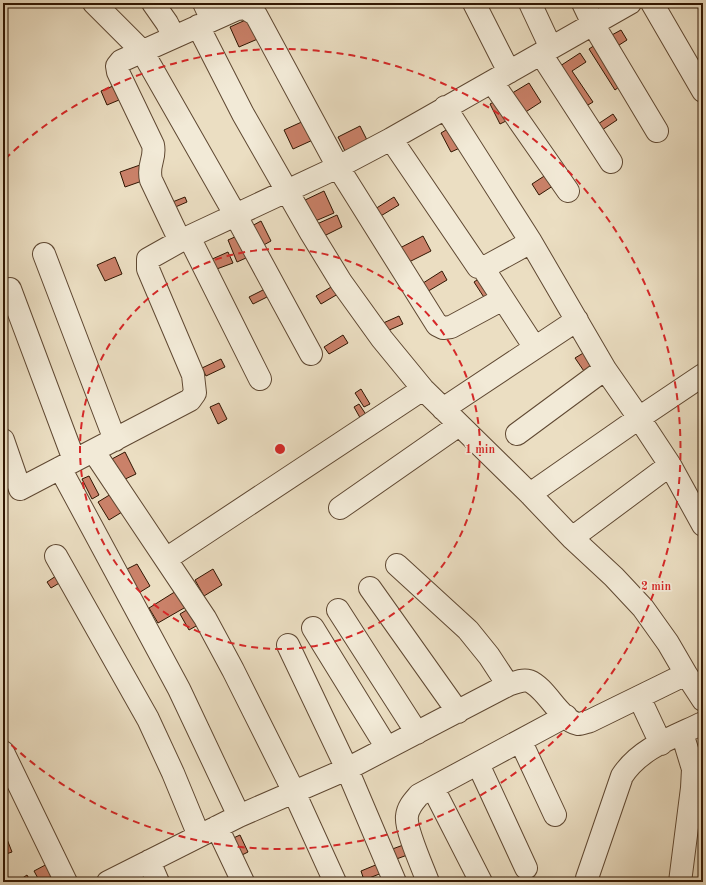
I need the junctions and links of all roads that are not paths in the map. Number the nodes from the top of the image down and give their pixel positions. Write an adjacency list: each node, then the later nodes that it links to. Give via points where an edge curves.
1 (94, 3): 11 (street)
2 (153, 3): 10 (street)
3 (474, 3): 13 (street)
4 (530, 3): 12 (street)
5 (583, 3): 9 (street)
6 (630, 3): 9 (street)
7 (652, 3): 14 (street)
8 (205, 16): 10 (street); 19 (street, via 244,8 256,15); 20 (street, via 236,101)
9 (593, 24): 12 (street); 16 (street)
10 (174, 37): 11 (street)
11 (142, 51): 22 (street); 23 (street, via 121,61 117,66 118,72 153,145 154,152 148,171 151,180)
12 (546, 51): 13 (street); 18 (street)
13 (500, 77): 15 (street); 21 (street)
14 (703, 92)
15 (445, 107): 17 (street); 24 (street)
16 (657, 131)
17 (391, 139): 19 (street); 26 (street, via 473,262)
18 (611, 162)
19 (338, 167): 20 (street); 28 (street, via 437,325 443,328 451,327)
20 (286, 190): 22 (street); 35 (street, via 341,282 382,339)
21 (568, 191)
22 (236, 216): 23 (street); 31 (street)
23 (184, 239): 34 (street); 40 (street, via 152,256 147,263 193,375 195,394 190,400)
24 (531, 242): 26 (street); 29 (street)
25 (44, 254): 40 (street)
26 (483, 268): 28 (street)
27 (10, 289): 43 (street)
28 (503, 299): 30 (street)
29 (577, 320): 30 (street); 32 (street)
30 (535, 348): 36 (street)
31 (311, 354)
32 (605, 369): 37 (street); 39 (street)
33 (703, 375): 37 (street)
34 (260, 379)
35 (423, 389): 36 (street); 51 (street)
36 (443, 409): 38 (street)
37 (639, 418): 44 (street); 46 (street)
38 (459, 425): 46 (street); 47 (street)
39 (517, 434)
40 (115, 440): 42 (street)
41 (3, 443): 45 (street)
42 (94, 452): 43 (street); 51 (street)
43 (67, 464): 45 (street); 75 (street)
44 (670, 465): 48 (street); 49 (street)
45 (12, 494)
46 (530, 494): 49 (street)
47 (340, 508)
48 (703, 525)
49 (572, 538): 57 (street, via 643,608)
50 (56, 556): 76 (street, via 148,719 173,773)
51 (166, 559): 73 (street, via 205,618)
52 (397, 565): 58 (street, via 468,630)
53 (370, 588): 61 (street)
54 (338, 610): 64 (street)
55 (313, 628): 68 (street)
56 (288, 645): 71 (street)
57 (686, 674): 59 (street); 60 (street)
58 (508, 685): 61 (street); 62 (street, via 528,681)
59 (639, 697): 62 (street, via 590,722 579,724 570,721); 67 (street)
60 (703, 700)
61 (458, 712): 64 (street)
62 (566, 716): 66 (street)
63 (703, 723): 65 (street)
64 (417, 733): 68 (street)
65 (682, 733): 67 (street); 77 (street, via 692,769)
66 (521, 742): 70 (street); 74 (street)
67 (661, 744): 80 (street, via 630,764 622,776)
68 (387, 748): 71 (street)
69 (3, 752): 81 (street)
70 (478, 764): 72 (street); 79 (street)
71 (347, 769): 73 (street); 86 (street)
72 (433, 788): 87 (street, via 419,795 410,806 406,818); 88 (street)
73 (294, 792): 75 (street); 85 (street)
74 (555, 815)
75 (239, 816): 76 (street)
76 (208, 831): 78 (street); 84 (street)
77 (694, 857): 89 (street)
78 (149, 861): 82 (street); 83 (street)
79 (526, 868)
80 (587, 878)
81 (66, 882)
82 (108, 882)
83 (158, 882)
84 (242, 882)
85 (335, 882)
86 (395, 882)
87 (428, 882)
88 (481, 882)
89 (680, 882)

